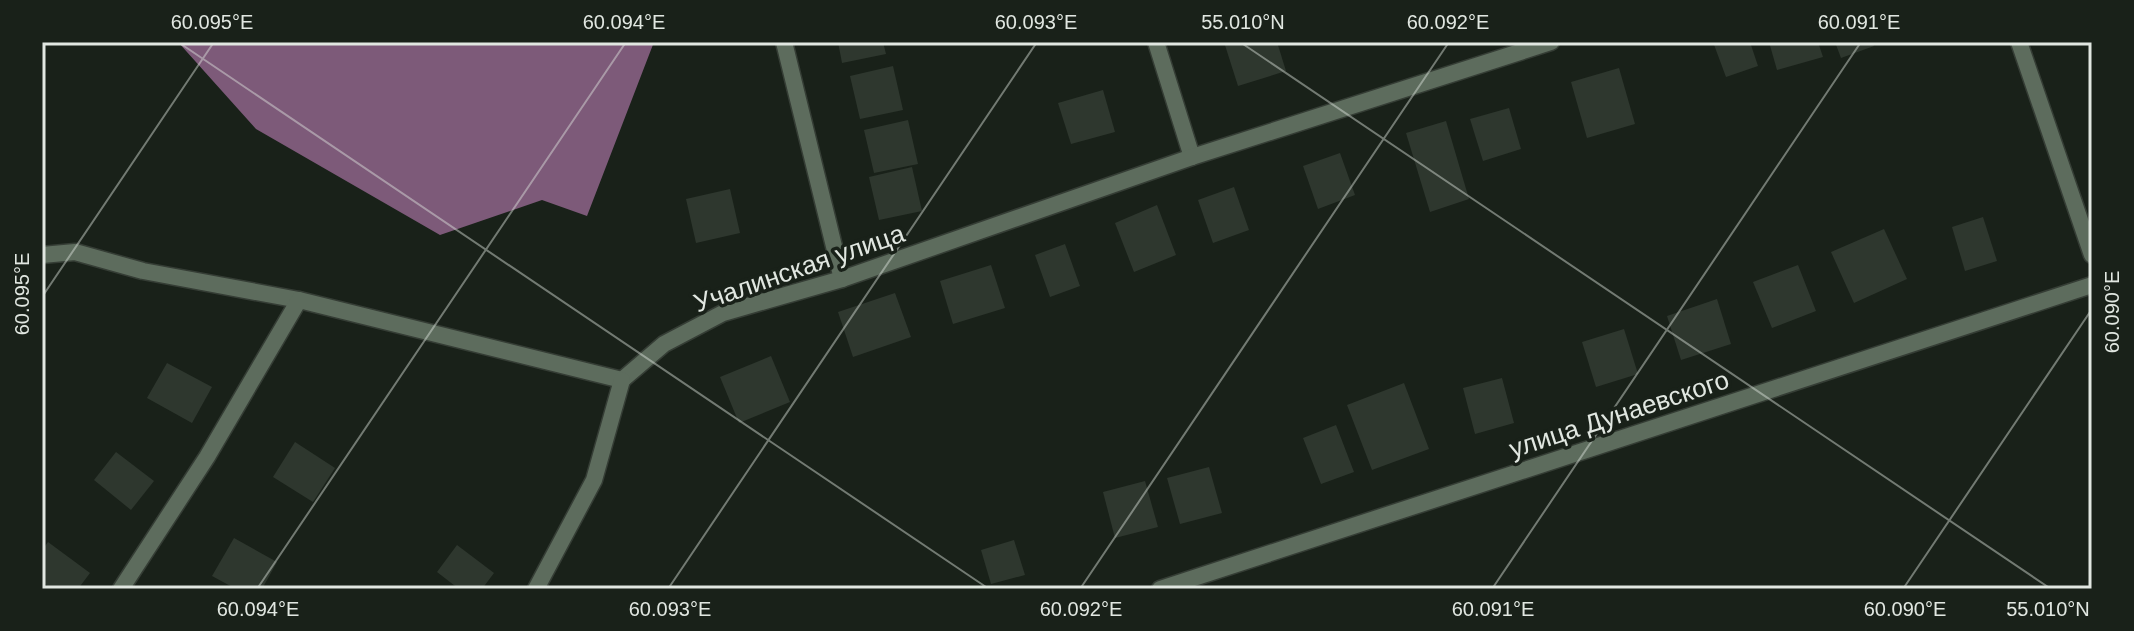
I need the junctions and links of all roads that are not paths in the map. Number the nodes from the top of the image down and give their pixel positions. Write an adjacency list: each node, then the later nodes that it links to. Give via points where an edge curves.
1 (784, 42): 8 (street)
2 (1156, 42): 5 (street)
3 (1551, 42): 5 (street, Учалинская улица)
4 (2019, 42): 7 (street)
5 (1192, 157): 8 (street, Учалинская улица)
6 (42, 255): 10 (street, via 75,252 143,271)
7 (2092, 255)
8 (842, 279): 11 (street, Учалинская улица, via 723,313 664,344)
9 (2092, 285): 14 (street, улица Дунаевского)
10 (299, 300): 11 (street); 12 (street, via 207,457)
11 (622, 380): 13 (street, via 594,480)
12 (121, 589)
13 (536, 589)
14 (1160, 589)

